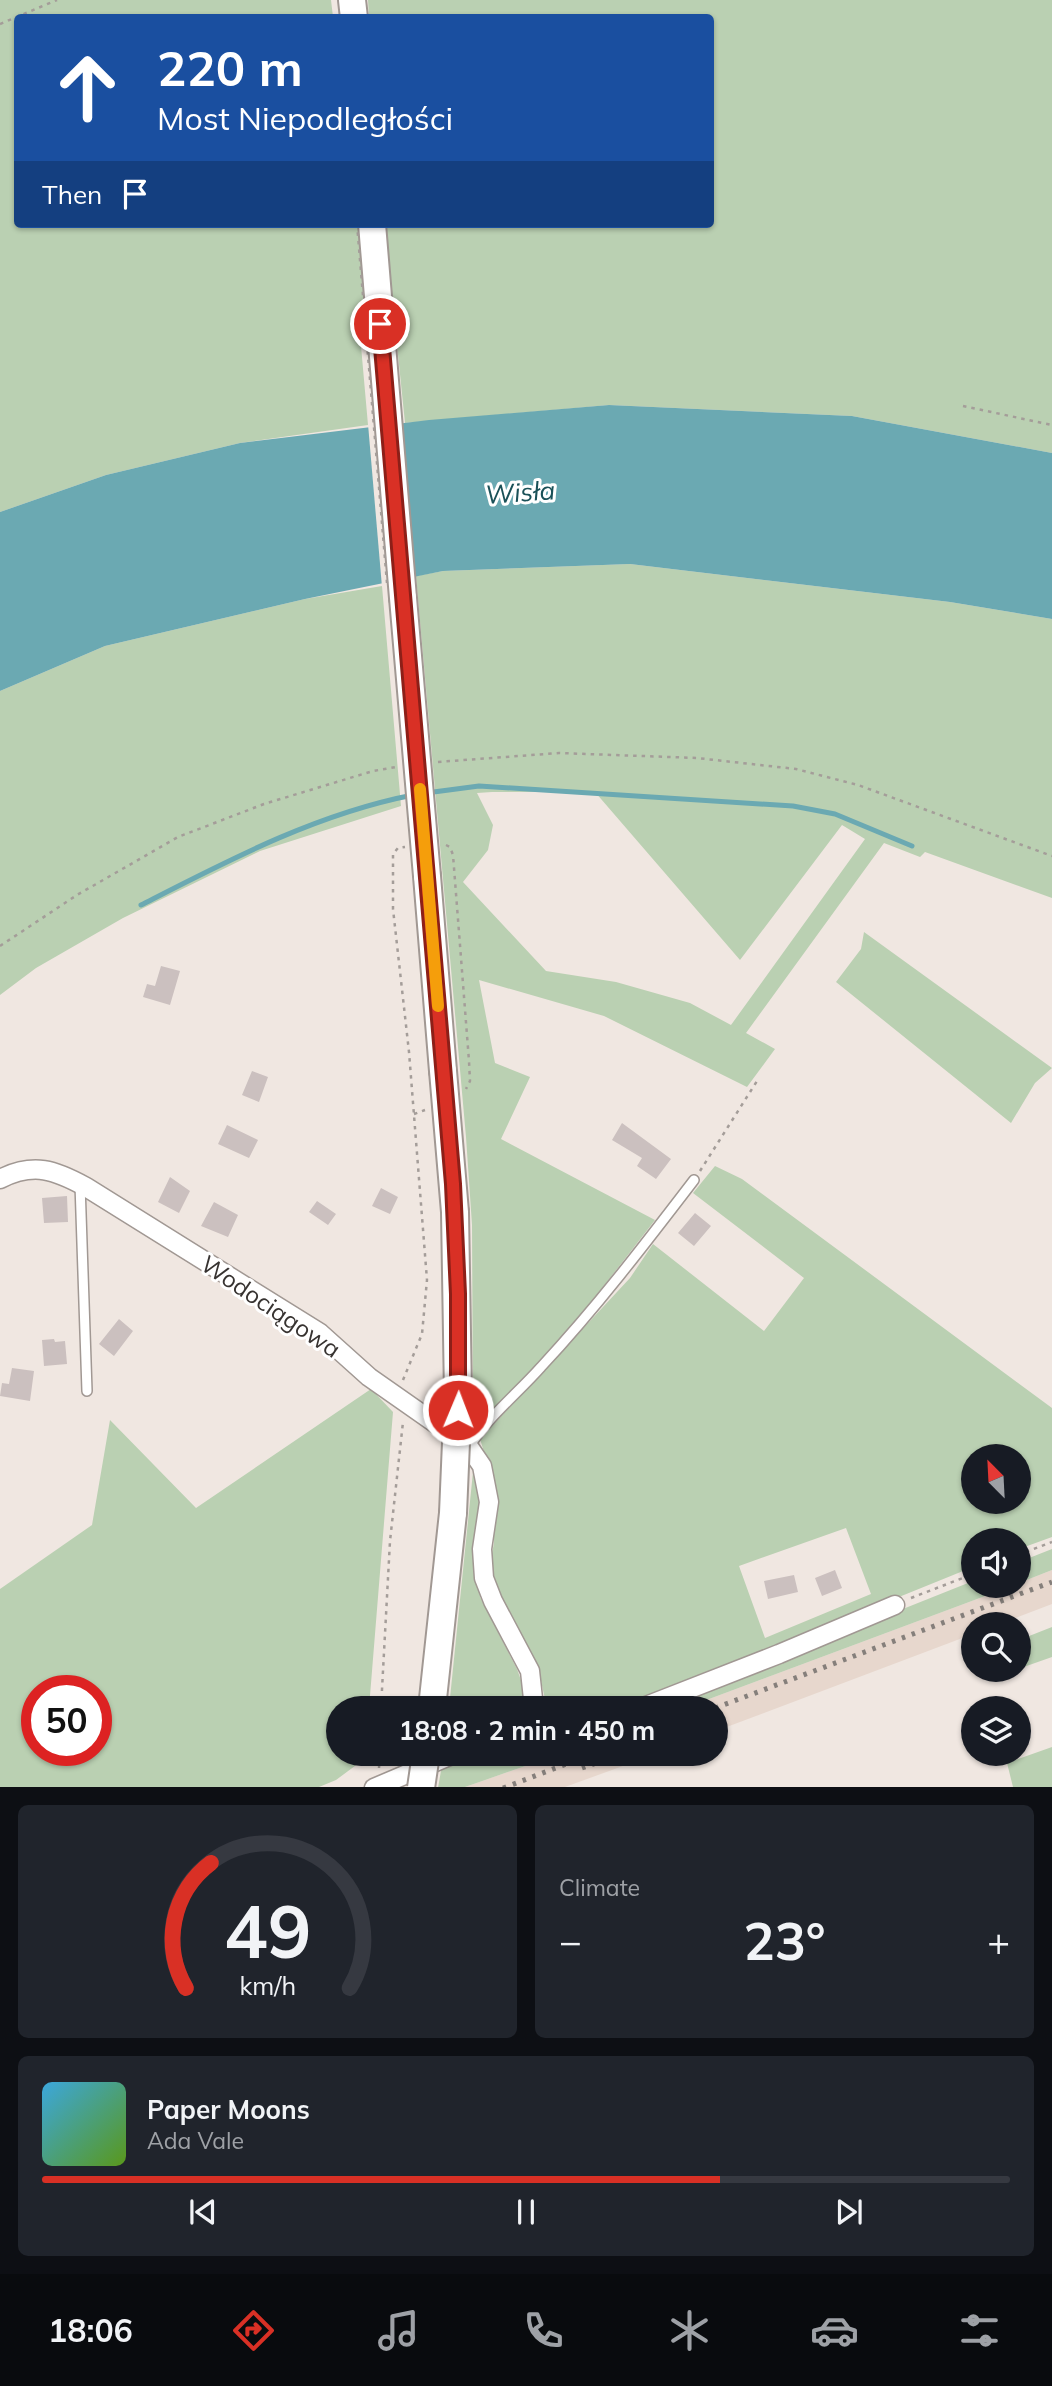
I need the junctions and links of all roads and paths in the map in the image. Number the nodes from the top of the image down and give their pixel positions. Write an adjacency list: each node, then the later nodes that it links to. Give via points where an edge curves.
1 (57, 0): 2 (path)
2 (24, 14)
3 (357, 228): 7 (path, bridge)
4 (372, 228): 26 (main road, bridge, via 454,1212 458,1395 453,1513)
5 (963, 406): 6 (path)
6 (1052, 425)
7 (387, 584)
8 (437, 762): 12 (path, via 559,752 697,758 796,769 858,785)
9 (399, 767): 13 (path, via 276,801 178,837 77,895)
10 (410, 842): 11 (path)
11 (411, 854)
12 (1052, 856)
13 (0, 947)
14 (757, 1081): 16 (path)
15 (0, 1180): 17 (street, Wodociągowa, via 30,1169 53,1170)
16 (694, 1180): 20 (lane, via 630,1264)
17 (80, 1184): 18 (lane); 19 (street, Wodociągowa, via 320,1333 369,1377)
18 (87, 1391)
19 (411, 1406): 20 (street, Wodociągowa); 25 (path, via 402,1424 390,1541)
20 (470, 1447): 27 (street, via 482,1466 489,1502 482,1549 484,1578 530,1671)
21 (1052, 1542): 22 (path)
22 (1031, 1550)
23 (961, 1578): 24 (path)
24 (895, 1605): 28 (street)
25 (382, 1696)
26 (433, 1696)
27 (535, 1696)
28 (672, 1696)
29 (424, 1766): 32 (main road, bridge)
30 (425, 1766): 31 (street)
31 (374, 1787)
32 (421, 1787)

